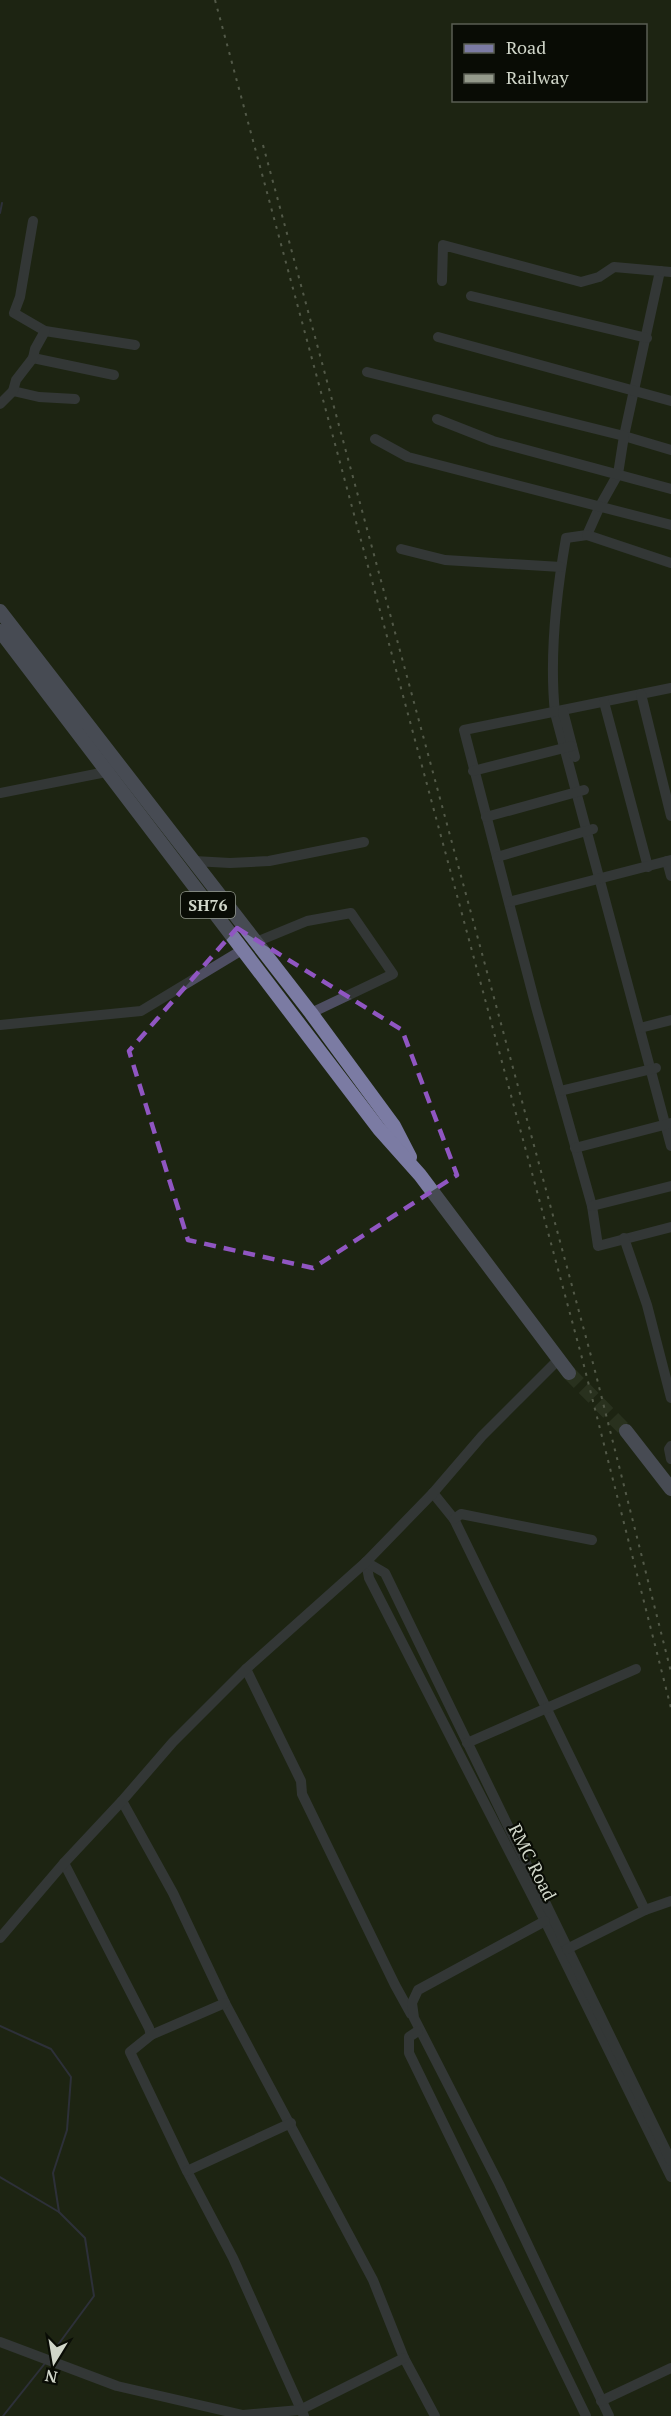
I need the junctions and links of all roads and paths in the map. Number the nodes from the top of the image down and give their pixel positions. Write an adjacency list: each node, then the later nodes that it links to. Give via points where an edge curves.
1 (33, 221): 5 (street, via 14,314)
2 (666, 271): 3 (street, via 614,267 599,278 581,282 443,244); 7 (street)
3 (442, 281)
4 (471, 296): 7 (street)
5 (45, 331): 8 (street); 9 (street)
6 (438, 337): 12 (street)
7 (647, 338): 12 (street)
8 (135, 345)
9 (33, 358): 11 (street); 13 (street, via 16,380)
10 (367, 372): 18 (street)
11 (114, 375)
12 (633, 390): 15 (street); 18 (street)
13 (13, 391): 14 (street); 16 (street)
14 (75, 399)
15 (671, 401)
16 (0, 404)
17 (437, 419): 21 (street, via 493,441)
18 (624, 436): 20 (street); 21 (street)
19 (375, 439): 23 (street, via 408,457)
20 (671, 450)
21 (618, 474): 22 (street); 23 (street)
22 (671, 489)
23 (600, 506): 24 (street); 25 (street)
24 (671, 525)
25 (587, 535): 27 (street); 28 (street, via 566,538)
26 (401, 549): 28 (street, via 445,560)
27 (671, 563)
28 (561, 567): 34 (street, via 552,684)
29 (0, 611): 36 (main road)
30 (0, 632): 38 (main road, SH76)
31 (671, 688): 32 (street)
32 (640, 694): 33 (street); 41 (street)
33 (604, 702): 34 (street); 48 (street)
34 (559, 712): 35 (street); 37 (street, via 464,730)
35 (569, 747): 37 (street); 39 (street)
36 (117, 762): 38 (street); 47 (main road)
37 (473, 771): 42 (street)
38 (106, 772): 40 (street); 53 (main road, SH76)
39 (580, 791): 42 (street); 43 (street)
40 (0, 793)
41 (671, 816)
42 (486, 817): 45 (street)
43 (590, 830): 45 (street); 49 (street)
44 (364, 842): 47 (street, via 269,861)
45 (497, 856): 51 (street)
46 (670, 859): 48 (street); 50 (street)
47 (194, 861): 52 (main road)
48 (647, 864): 49 (street)
49 (602, 876): 51 (street); 57 (street)
50 (671, 876)
51 (508, 902): 59 (street)
52 (260, 947): 53 (main road); 54 (main road); 54 (street, via 307,921 351,913 393,974)
53 (247, 956): 56 (street, via 141,1011); 63 (main road, SH76, via 379,1129)
54 (311, 1013): 63 (main road, via 394,1126)
55 (671, 1020): 57 (street)
56 (0, 1025)
57 (642, 1027): 58 (street)
58 (653, 1068): 59 (street); 60 (street)
59 (560, 1091): 62 (street)
60 (669, 1122): 61 (street); 62 (street)
61 (671, 1146)
62 (575, 1148): 65 (street)
63 (420, 1175): 68 (main road, SH76)
64 (671, 1186): 65 (street)
65 (592, 1206): 67 (street, via 598,1246)
66 (671, 1227): 67 (street)
67 (624, 1238): 70 (street)
68 (559, 1359): 69 (main road, SH76); 75 (street)
69 (569, 1373)
70 (671, 1398)
71 (626, 1431): 74 (main road)
72 (671, 1446): 73 (street)
73 (671, 1459)
74 (671, 1489)
75 (433, 1493): 76 (street); 78 (street)
76 (454, 1519): 77 (street, via 461,1514); 81 (street)
77 (592, 1540)
78 (366, 1562): 79 (street); 82 (street, RMC Road, via 385,1573); 87 (street, RMC Road, via 369,1578)
79 (246, 1669): 83 (street, via 173,1742); 91 (street, via 301,1781 307,1805)
80 (636, 1669): 81 (street)
81 (546, 1708): 82 (street); 86 (street)
82 (467, 1743): 89 (street, RMC Road)
83 (122, 1801): 84 (street); 90 (street, via 173,1893)
84 (63, 1863): 88 (street); 93 (street)
85 (671, 1901): 86 (street)
86 (645, 1910): 89 (street)
87 (545, 1921): 91 (street, via 418,1990 412,2003); 97 (street, RMC Road)
88 (0, 1938)
89 (567, 1949): 95 (street, RMC Road)
90 (225, 2003): 93 (street); 94 (street)
91 (414, 2018): 92 (street)
92 (418, 2031): 101 (street, via 499,2184); 104 (street, via 409,2037 409,2053)
93 (151, 2035): 96 (street, via 130,2052)
94 (291, 2123): 96 (street); 99 (street, via 373,2280)
95 (671, 2161)
96 (187, 2171): 102 (street, via 232,2258)
97 (671, 2177)
98 (0, 2343): 102 (street, via 117,2386 211,2409 243,2415)
99 (404, 2358): 102 (street); 103 (street)
100 (671, 2368): 101 (street)
101 (601, 2401): 105 (street)
102 (302, 2413)
103 (435, 2416)
104 (586, 2416)
105 (609, 2416)

